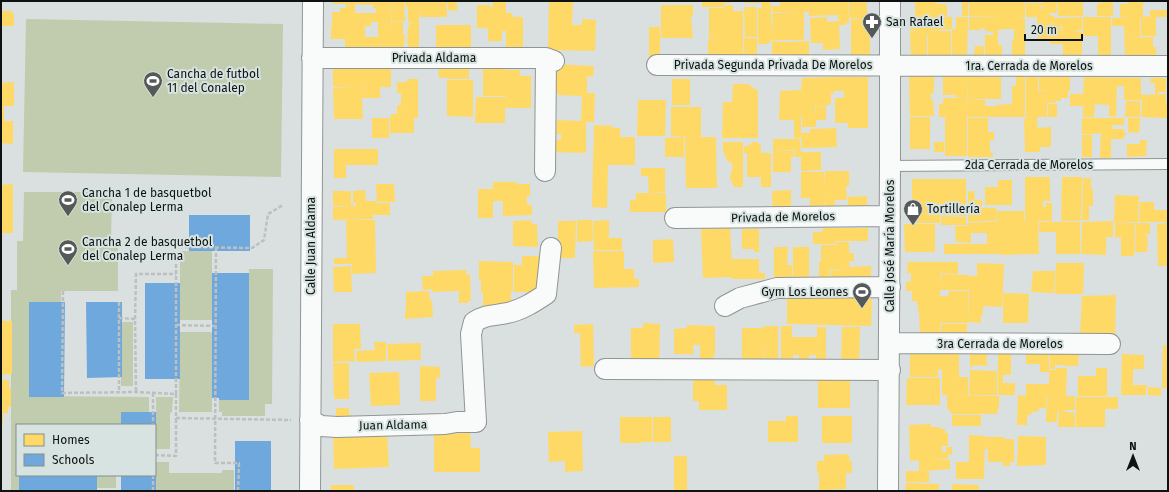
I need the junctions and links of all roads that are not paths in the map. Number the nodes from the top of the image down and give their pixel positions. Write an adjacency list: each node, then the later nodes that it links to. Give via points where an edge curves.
1 (313, 1): 3 (street, Calle Juan Aldama)
2 (890, 1): 5 (street, Calle José María Morelos)
3 (312, 58): 9 (street, Privada Aldama, via 550,59); 19 (street, Calle Juan Aldama)
4 (657, 65): 5 (street, Privada Segunda Privada De Morelos)
5 (889, 66): 6 (street, 1ra. Cerrada de Morelos); 8 (street, Calle José María Morelos)
6 (1168, 66)
7 (1168, 164): 8 (lane, 2da Cerrada de Morelos)
8 (890, 166): 10 (street, Calle José María Morelos)
9 (545, 172)
10 (890, 216): 11 (street, Privada de Morelos); 13 (street, Calle José María Morelos)
11 (675, 218)
12 (551, 248): 19 (street, Juan Aldama, via 546,294 522,308 489,315 474,322 471,334 476,422 337,427 321,426)
13 (890, 287): 14 (street, via 777,288 740,298); 15 (street, Calle José María Morelos)
14 (725, 306)
15 (889, 343): 16 (street, 3ra Cerrada de Morelos); 18 (street, Calle José María Morelos)
16 (1110, 344)
17 (606, 369): 18 (street)
18 (890, 370): 21 (street, Calle José María Morelos)
19 (310, 420): 20 (street, Calle Juan Aldama)
20 (310, 491)
21 (888, 491)

